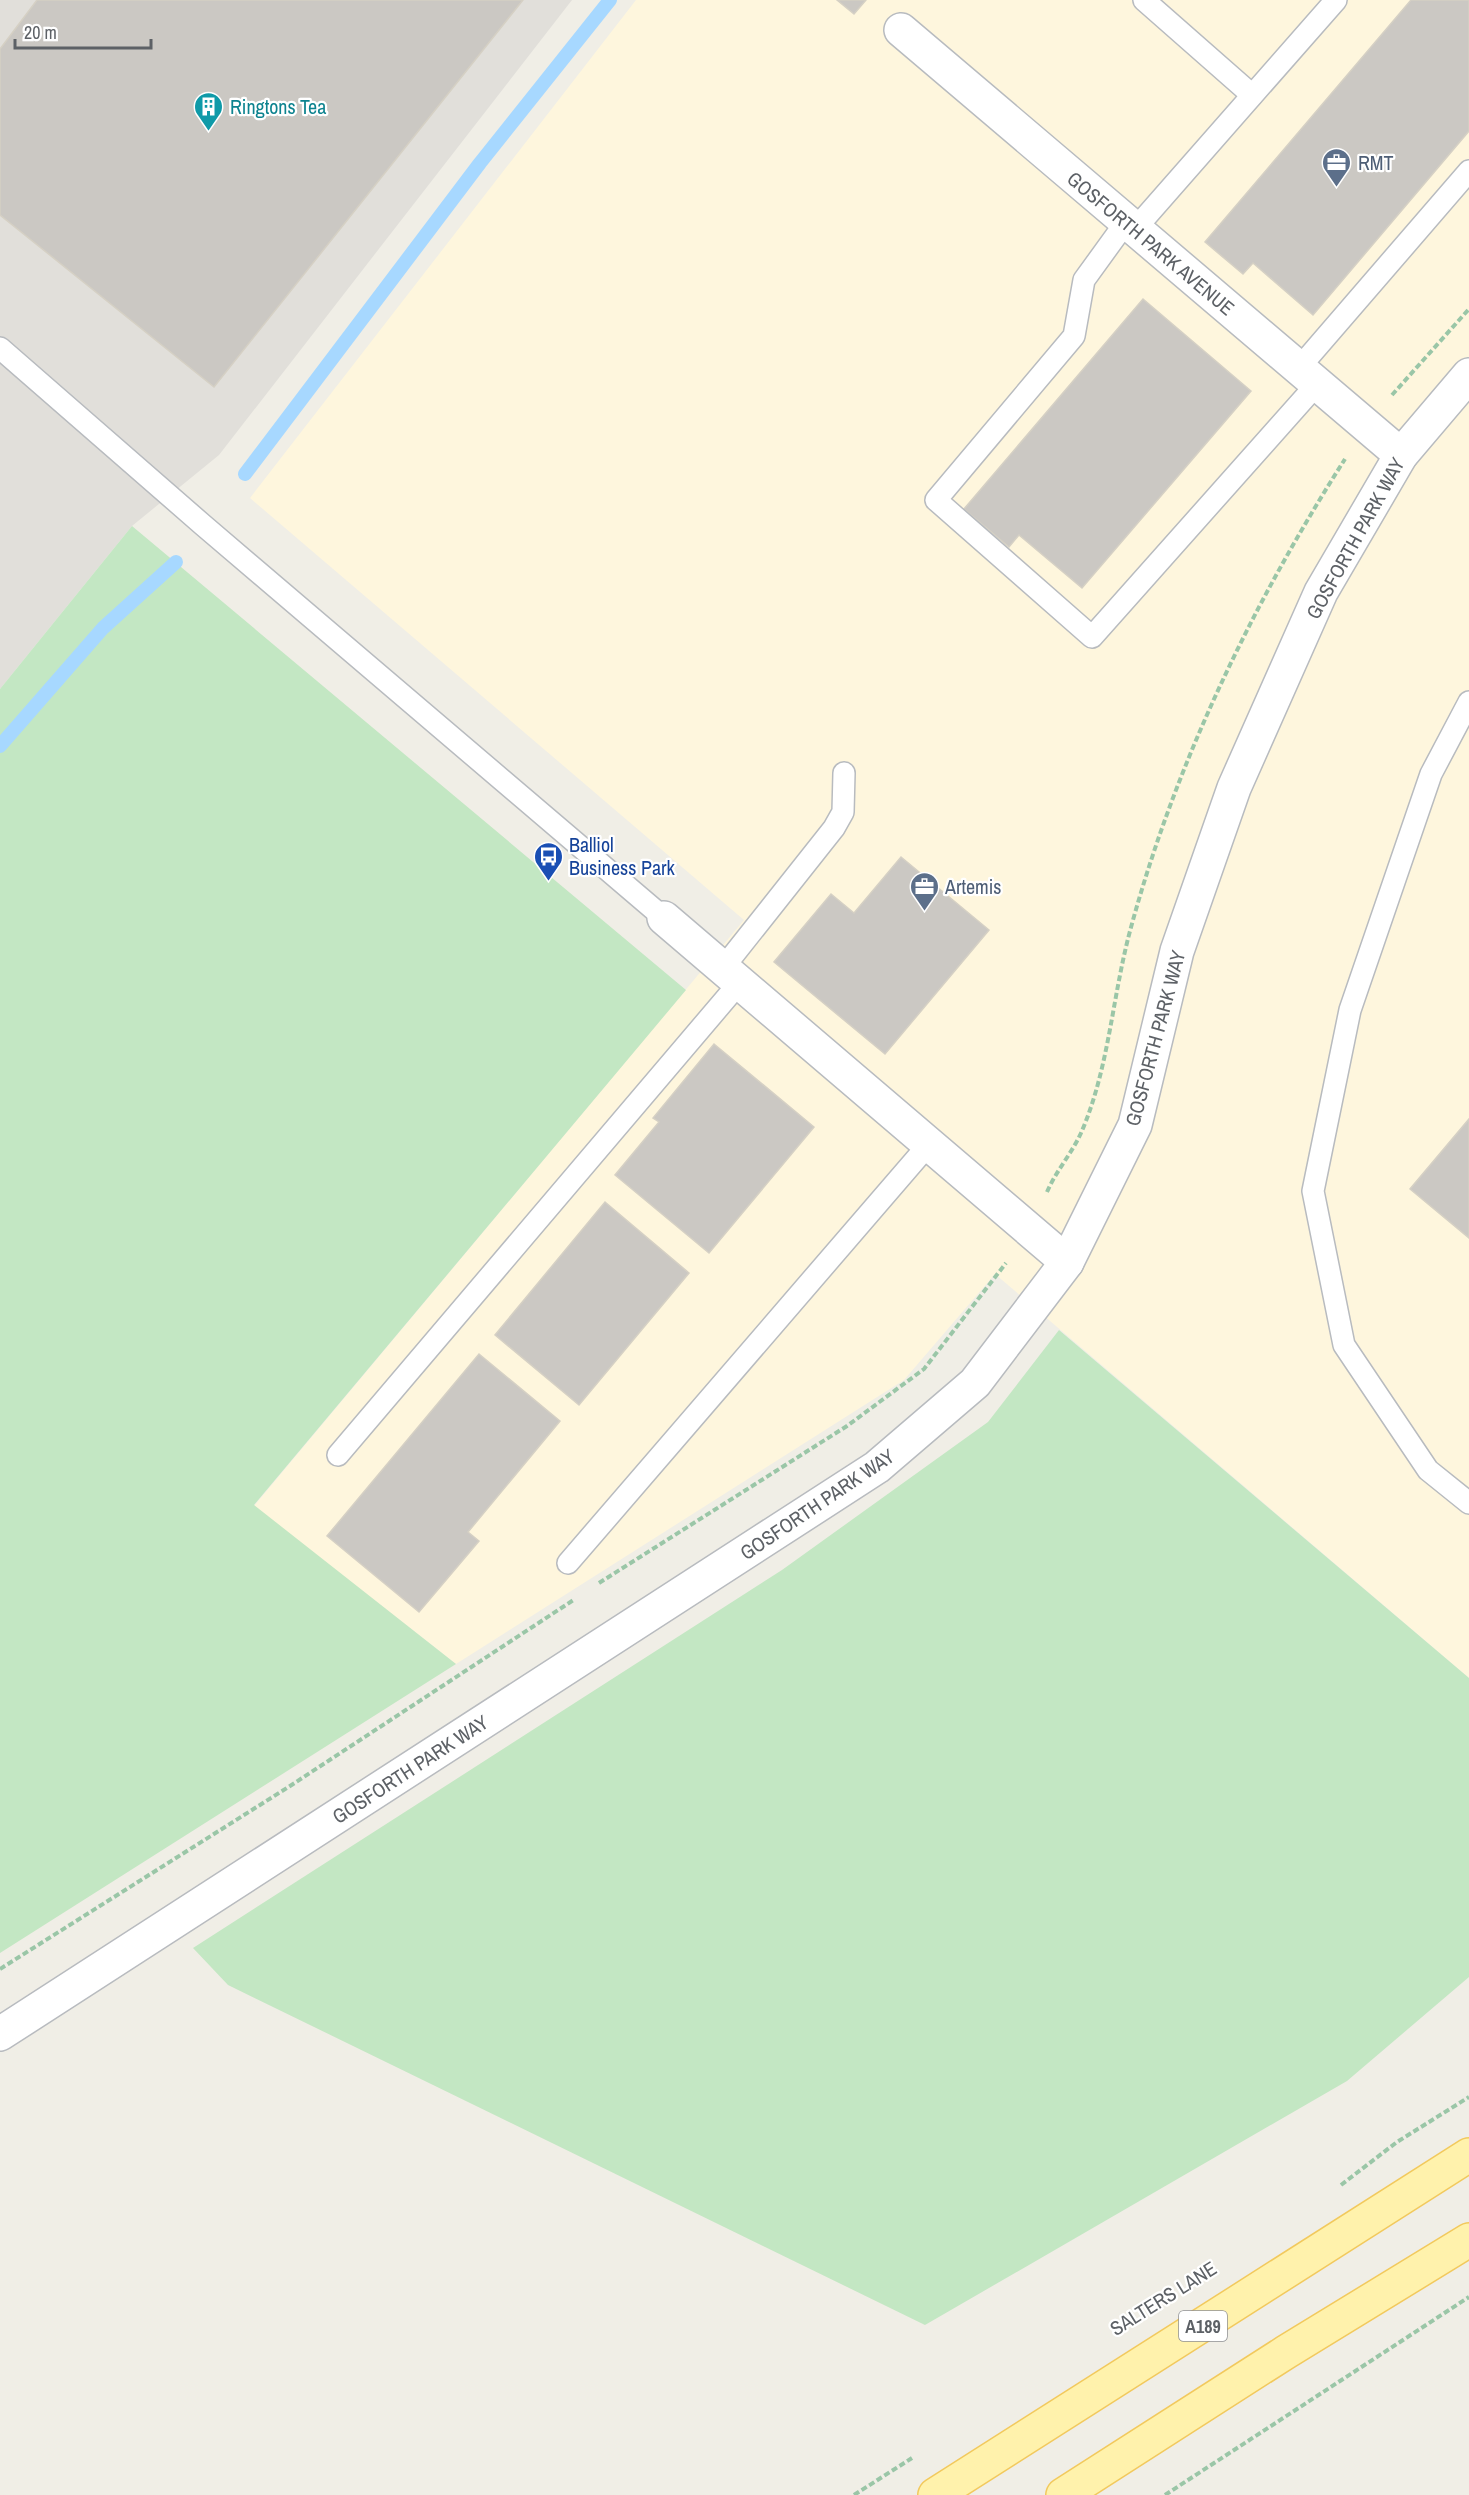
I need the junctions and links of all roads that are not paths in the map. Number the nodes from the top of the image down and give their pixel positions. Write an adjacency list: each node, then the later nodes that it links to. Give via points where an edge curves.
1 (1144, 0): 4 (lane)
2 (1327, 3): 4 (lane)
3 (901, 30): 6 (street, GOSFORTH PARK AVENUE)
4 (1252, 95): 6 (lane)
5 (1469, 171): 9 (lane)
6 (1130, 226): 9 (street, GOSFORTH PARK AVENUE); 9 (lane, via 1084,280 1074,336 936,500 1092,637)
7 (0, 348): 13 (lane)
8 (1469, 375): 10 (street, GOSFORTH PARK WAY)
9 (1308, 376): 10 (street, GOSFORTH PARK AVENUE)
10 (1401, 455): 16 (street, GOSFORTH PARK WAY, via 1320,592 1234,788 1177,951 1135,1125)
11 (1469, 702): 18 (lane, via 1431,774 1350,1010 1313,1191 1344,1346 1428,1470)
12 (844, 773): 14 (lane, via 843,812)
13 (664, 918): 14 (street)
14 (731, 975): 15 (street); 17 (lane)
15 (929, 1144): 16 (street); 19 (lane)
16 (1067, 1262): 20 (street, GOSFORTH PARK WAY, via 975,1383 877,1467)
17 (338, 1455)
18 (1469, 1503)
19 (568, 1563)
20 (0, 2034)
21 (1469, 2155): 23 (main road, A189)
22 (1469, 2240): 24 (main road)
23 (935, 2495)
24 (1063, 2495)

